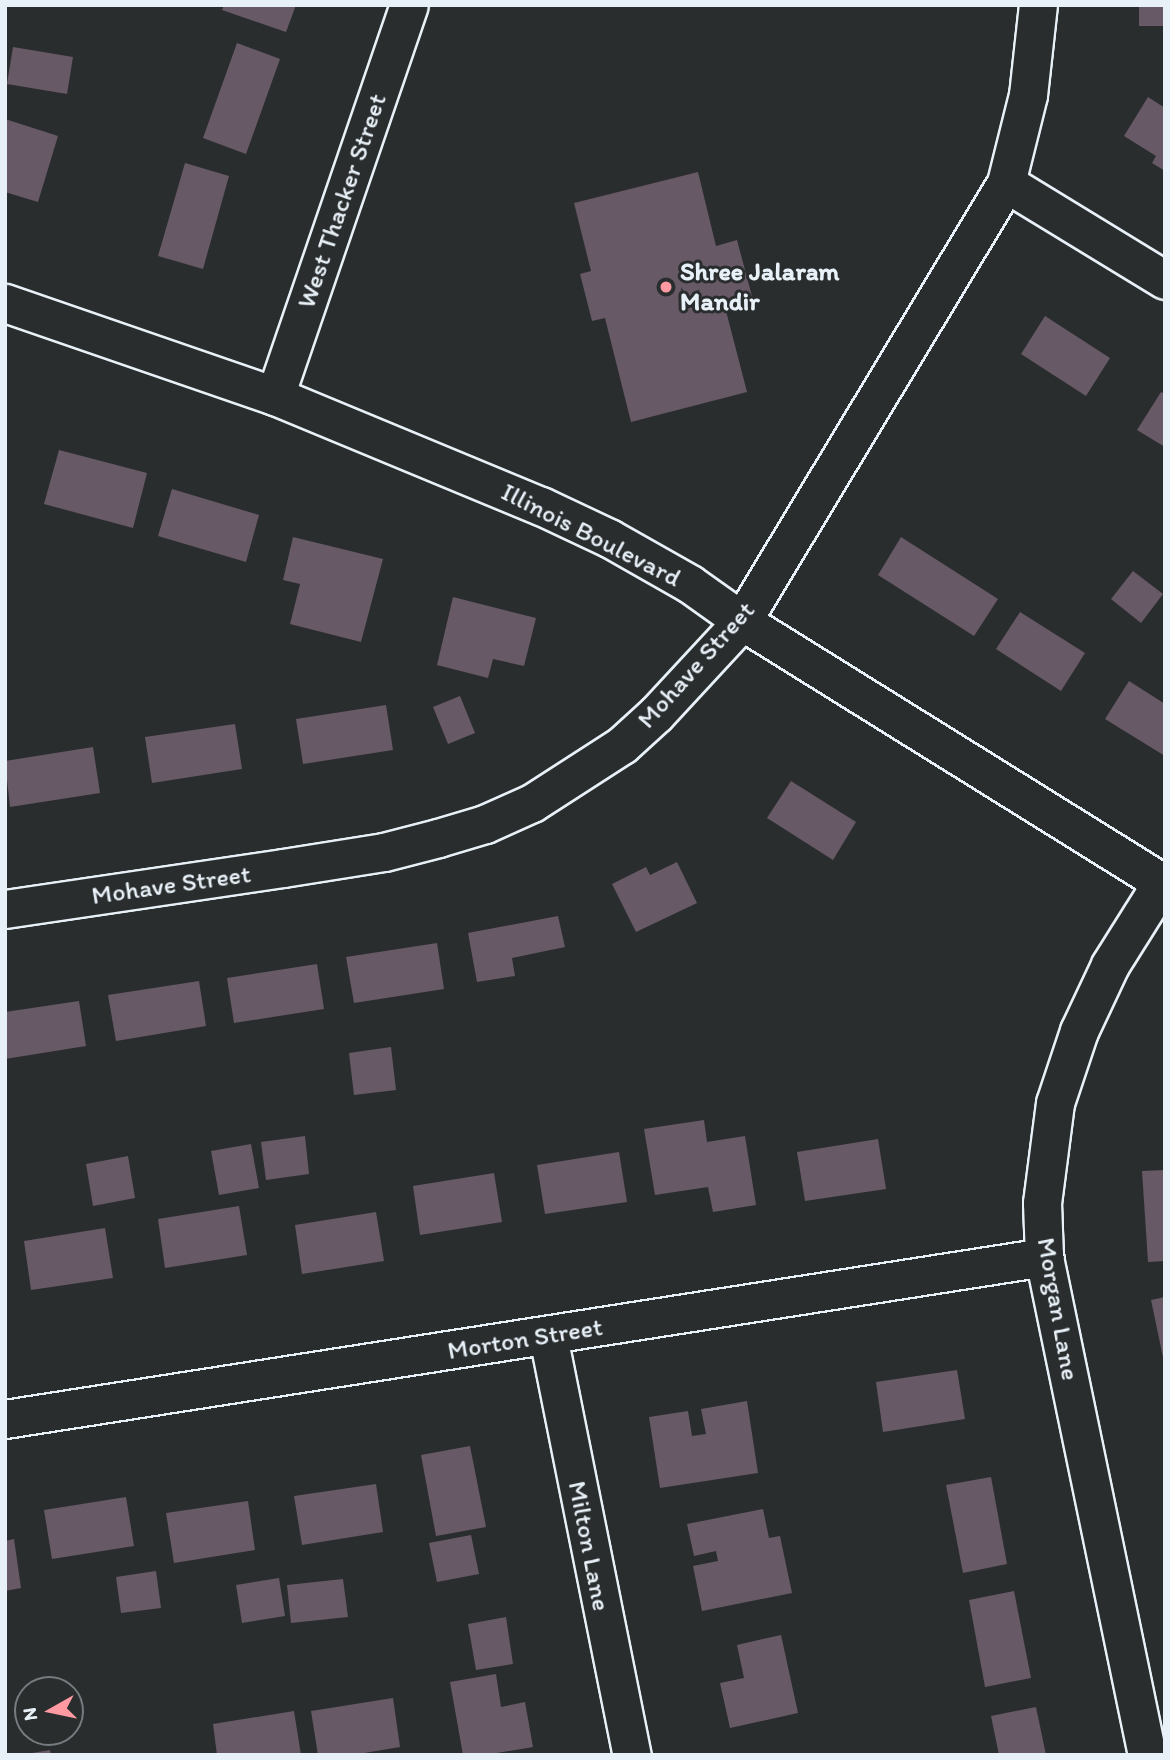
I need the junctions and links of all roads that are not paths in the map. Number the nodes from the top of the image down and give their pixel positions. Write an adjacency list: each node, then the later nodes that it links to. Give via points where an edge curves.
1 (409, 5): 6 (street, West Thacker Street)
2 (1038, 5): 3 (street, Mohave Street, via 1028,95)
3 (1006, 183): 4 (street); 7 (street, Mohave Street)
4 (1165, 280)
5 (5, 303): 6 (street, Illinois Boulevard)
6 (275, 396): 7 (street, Illinois Boulevard, via 586,527 690,584)
7 (743, 621): 8 (street, Illinois Boulevard); 9 (street, Mohave Street, via 622,745 532,803 485,824 384,852)
8 (1163, 883): 10 (street, Morgan Lane, via 1110,965 1065,1068 1046,1153)
9 (5, 909)
10 (1044, 1257): 11 (street, Morton Street); 14 (street, Morgan Lane)
11 (548, 1336): 12 (street, Morton Street); 13 (street, Milton Lane)
12 (5, 1419)
13 (632, 1755)
14 (1147, 1755)

